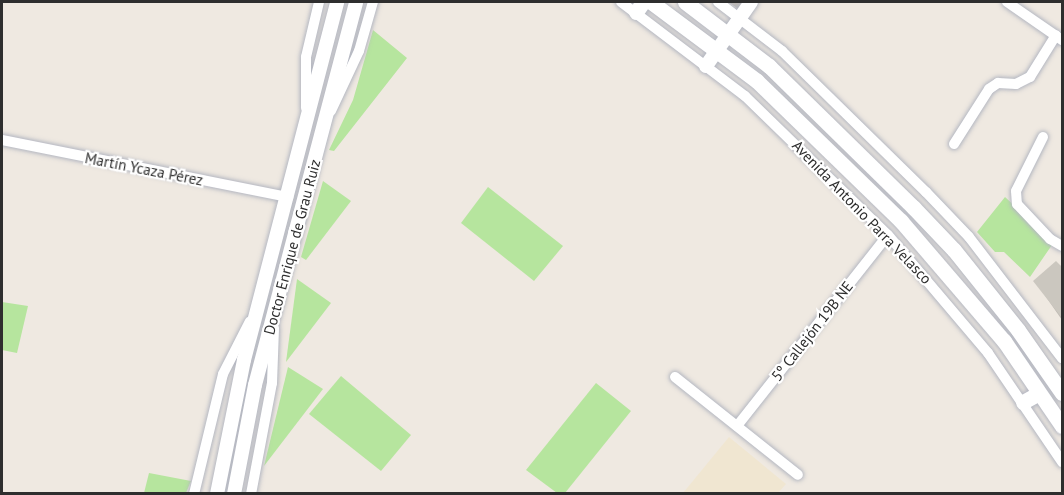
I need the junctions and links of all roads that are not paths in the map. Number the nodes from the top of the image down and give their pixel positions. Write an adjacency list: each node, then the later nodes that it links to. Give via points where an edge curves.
1 (319, 2): 17 (street, via 306,57)
2 (337, 2): 17 (street, Doctor Enrique de Grau Ruiz)
3 (356, 2): 18 (street, Doctor Enrique de Grau Ruiz)
4 (373, 2): 18 (street, via 359,51)
5 (621, 2): 11 (street, Avenida Antonio Parra Velasco)
6 (651, 2): 15 (main road, Avenida Antonio Parra Velasco)
7 (685, 2): 13 (main road)
8 (718, 2): 12 (street)
9 (751, 2): 12 (street)
10 (1007, 2): 14 (street)
11 (639, 7): 16 (street, Avenida Antonio Parra Velasco)
12 (740, 18): 13 (street); 27 (street, via 853,117 962,229)
13 (728, 34): 15 (street); 30 (main road, via 840,132 954,250)
14 (1059, 37): 21 (street, via 1030,77 1016,84 998,83 989,89)
15 (717, 50): 16 (street); 29 (main road, Avenida Antonio Parra Velasco, via 758,81 828,146 941,263 1004,341)
16 (706, 66): 23 (street, Avenida Antonio Parra Velasco, via 780,128)
17 (305, 118): 22 (street, Doctor Enrique de Grau Ruiz)
18 (321, 133): 26 (street, Doctor Enrique de Grau Ruiz)
19 (1043, 137): 24 (street, via 1016,191 1017,204 1050,239)
20 (2, 140): 22 (street, Martín Ycaza Pérez)
21 (954, 144)
22 (288, 197): 25 (street, Doctor Enrique de Grau Ruiz)
23 (888, 235): 31 (street, Avenida Antonio Parra Velasco, via 926,276); 32 (street, 5º Callejón 19B NE)
24 (1062, 246)
25 (258, 305): 36 (street, Doctor Enrique de Grau Ruiz, via 223,374); 37 (street, Doctor Enrique de Grau Ruiz)
26 (274, 316): 38 (street, Doctor Enrique de Grau Ruiz, via 255,385); 39 (street, via 272,383)
27 (1062, 358)
28 (675, 377): 32 (street)
29 (1039, 393): 31 (main road); 33 (main road, Avenida Antonio Parra Velasco)
30 (1062, 393)
31 (1023, 402): 34 (street, Avenida Antonio Parra Velasco)
32 (737, 426): 35 (street)
33 (1062, 426)
34 (1062, 462)
35 (798, 475)
36 (194, 494)
37 (217, 494)
38 (234, 494)
39 (251, 494)

